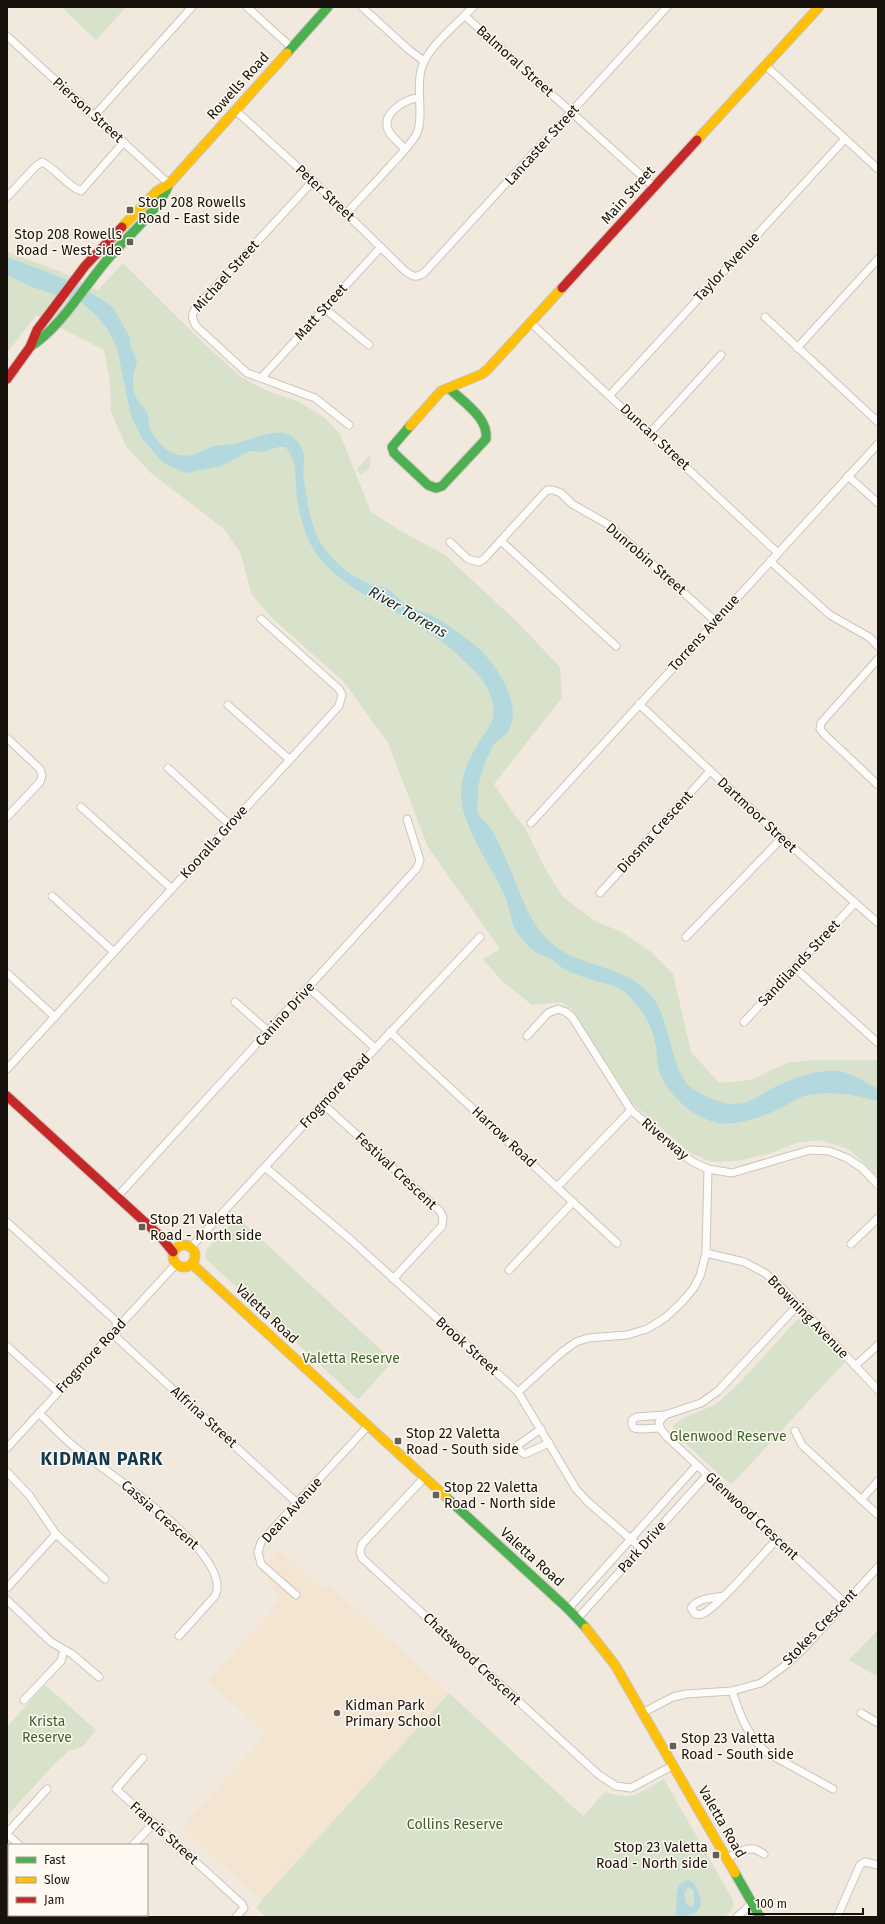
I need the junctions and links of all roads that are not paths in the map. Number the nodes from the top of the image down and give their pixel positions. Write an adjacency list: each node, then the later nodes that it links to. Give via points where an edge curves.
1 (192, 7): 16 (street)
2 (247, 7): 10 (street)
3 (328, 7): 10 (street, Rowells Road)
4 (362, 7): 11 (street)
5 (473, 7): 8 (street)
6 (667, 7): 15 (street, Lancaster Street)
7 (820, 7): 12 (street, Main Street)
8 (464, 16): 11 (street); 15 (street, Balmoral Street)
9 (7, 36): 16 (street, Pierson Street)
10 (291, 48): 14 (street, Rowells Road)
11 (424, 61): 13 (street)
12 (766, 65): 17 (street); 23 (street, Main Street)
13 (418, 98): 19 (street, via 420,124); 19 (street, via 404,102 388,119 387,127)
14 (235, 110): 21 (street, Peter Street); 22 (street, Rowells Road)
15 (572, 112): 23 (street, Balmoral Street); 28 (street, Lancaster Street, via 424,273)
16 (95, 115): 18 (street, Pierson Street)
17 (845, 139): 20 (street); 39 (street, Taylor Avenue)
18 (124, 142): 22 (street, Pierson Street); 24 (street, via 81,191 72,188 50,165 42,162)
19 (405, 149): 25 (street)
20 (878, 169)
21 (313, 181): 25 (street, Peter Street); 36 (street, Michael Street, via 192,314 196,326 247,373)
22 (169, 184): 33 (street, Rowells Road, via 164,197 45,337); 33 (street, Rowells Road, via 157,191 85,266 37,330)
23 (654, 187): 31 (street, Main Street)
24 (7, 197)
25 (347, 213): 26 (street, Peter Street)
26 (381, 246): 28 (street, Peter Street); 29 (street, Matt Street)
27 (878, 259): 34 (street)
28 (413, 277)
29 (324, 308): 32 (street); 36 (street, Matt Street)
30 (765, 317): 34 (street)
31 (530, 323): 38 (street, Main Street, via 484,372); 39 (street, Duncan Street)
32 (369, 344)
33 (30, 347): 37 (street)
34 (797, 348): 40 (street)
35 (721, 355): 42 (street)
36 (261, 378): 41 (street, Michael Street, via 315,398)
37 (7, 379)
38 (449, 388): 38 (street, Main Street, via 484,423 487,430 486,439 442,486 436,488 428,485 394,453 392,448 440,391)
39 (610, 395): 42 (street, Duncan Street)
40 (878, 422)
41 (349, 425)
42 (650, 433): 48 (street, Duncan Street)
43 (878, 444): 44 (street, Torrens Avenue)
44 (848, 476): 45 (street); 48 (street, Torrens Avenue)
45 (878, 503)
46 (501, 541): 47 (street, via 479,562 468,559); 51 (street, Dunrobin Street, via 547,490 553,490 561,493 584,512 609,525); 52 (street)
47 (450, 542)
48 (778, 553): 49 (street, Torrens Avenue)
49 (770, 561): 51 (street, Torrens Avenue); 53 (street, via 830,616 869,637)
50 (261, 619): 58 (street, Kooralla Grove, via 339,689 342,695 339,706)
51 (715, 621): 55 (street, Torrens Avenue)
52 (616, 646)
53 (878, 646)
54 (878, 659): 61 (street, via 821,723 820,729)
55 (640, 704): 60 (street, Dartmoor Street); 65 (street, Torrens Avenue)
56 (228, 705): 58 (street)
57 (7, 738): 63 (street, via 40,769 42,774 40,782)
58 (290, 760): 66 (street, Kooralla Grove)
59 (168, 768): 66 (street)
60 (710, 771): 67 (street, Dartmoor Street); 69 (street, Diosma Crescent)
61 (878, 785)
62 (81, 807): 68 (street)
63 (7, 817)
64 (407, 819): 78 (street, Canino Drive, via 420,860 418,868)
65 (531, 823)
66 (230, 825): 68 (street, Kooralla Grove)
67 (782, 838): 71 (street, Dartmoor Street); 74 (street)
68 (172, 888): 75 (street, Kooralla Grove)
69 (600, 893)
70 (52, 896): 75 (street)
71 (855, 903): 72 (street, Dartmoor Street); 76 (street, Sandilands Street)
72 (878, 923)
73 (480, 937): 83 (street, Frogmore Road)
74 (686, 937)
75 (114, 952): 80 (street, Kooralla Grove)
76 (795, 968): 81 (street, Sandilands Street); 85 (street)
77 (7, 973): 80 (street)
78 (309, 988): 82 (street, Canino Drive); 86 (street)
79 (235, 1002): 82 (street)
80 (55, 1017): 87 (street, Kooralla Grove)
81 (744, 1022)
82 (269, 1032): 95 (street, Canino Drive)
83 (390, 1032): 86 (street, Frogmore Road); 94 (street, Harrow Road)
84 (527, 1036): 90 (street, Riverway, via 548,1013 558,1009 566,1012 572,1017)
85 (878, 1043)
86 (375, 1048): 89 (street, Frogmore Road)
87 (7, 1069)
88 (7, 1096): 95 (street)
89 (323, 1104): 91 (street, Frogmore Road); 107 (street, Festival Crescent, via 443,1217 442,1226)
90 (631, 1110): 92 (street, Riverway, via 682,1155); 94 (street)
91 (265, 1167): 101 (street, Frogmore Road); 107 (street, Brook Street)
92 (708, 1169): 93 (street, Riverway, via 732,1173 810,1150 829,1151 847,1158 862,1168); 103 (street)
93 (878, 1185)
94 (557, 1187): 96 (street, Harrow Road)
95 (117, 1197): 102 (street)
96 (573, 1202): 99 (street, Harrow Road); 106 (street)
97 (878, 1218): 100 (street)
98 (7, 1222): 109 (street, Alfrina Street, via 116,1321)
99 (617, 1243)
100 (851, 1244)
101 (191, 1247): 102 (street, via 186,1245); 105 (street, via 195,1254)
102 (175, 1250): 104 (street, via 172,1257)
103 (706, 1253): 108 (street, Browning Avenue, via 744,1262 765,1273); 115 (street, via 700,1276 693,1289 665,1318 647,1329 627,1335 588,1338 576,1342)
104 (176, 1264): 105 (street, via 185,1267); 109 (street, Frogmore Road)
105 (192, 1264): 118 (street, Valetta Road)
106 (509, 1270)
107 (394, 1279): 115 (street, Brook Street)
108 (797, 1306): 112 (street, Browning Avenue); 117 (street, via 718,1391 701,1403)
109 (116, 1329): 114 (street, Frogmore Road); 130 (street, Alfrina Street, via 116,1338)
110 (878, 1345): 112 (street)
111 (7, 1346): 114 (street)
112 (855, 1366): 113 (street, Browning Avenue)
113 (878, 1390)
114 (58, 1392): 116 (street, Frogmore Road)
115 (518, 1392): 120 (street, Brook Street)
116 (39, 1413): 123 (street, Frogmore Road); 145 (street, Cassia Crescent, via 76,1448 151,1504 204,1555 218,1582 219,1590)
117 (665, 1415): 119 (street, via 659,1422); 119 (street, via 637,1417 632,1420 632,1425 637,1429)
118 (368, 1426): 127 (street, Valetta Road); 130 (street, Dean Avenue)
119 (660, 1428): 124 (street, Glenwood Crescent)
120 (541, 1429): 122 (street, Brook Street); 122 (street, via 522,1441 518,1448 525,1454)
121 (795, 1430): 129 (street, via 802,1445)
122 (549, 1443): 133 (street, Brook Street, via 576,1489)
123 (7, 1448)
124 (697, 1465): 126 (street, Glenwood Crescent); 133 (street, Park Drive)
125 (7, 1472): 132 (street, via 29,1496)
126 (707, 1475): 134 (street, Glenwood Crescent); 135 (street, Park Drive)
127 (424, 1478): 143 (street, Valetta Road); 154 (street, Chatswood Crescent, via 362,1544 362,1558 599,1775 616,1786 631,1788)
128 (878, 1481): 129 (street)
129 (861, 1500): 131 (street)
130 (297, 1503): 139 (street, Dean Avenue, via 261,1542 258,1552 261,1564)
131 (878, 1515)
132 (56, 1534): 137 (street); 138 (street)
133 (631, 1539): 135 (street, Brook Street); 143 (street, Park Drive)
134 (776, 1540): 140 (street); 142 (street, Glenwood Crescent)
135 (641, 1548): 144 (street, Park Drive)
136 (878, 1567): 142 (street, Stokes Crescent)
137 (105, 1579)
138 (7, 1588)
139 (296, 1595)
140 (724, 1596)
141 (7, 1600): 146 (street, via 51,1642)
142 (846, 1603): 148 (street, Stokes Crescent, via 787,1664 761,1683)
143 (568, 1609): 144 (street, Valetta Road)
144 (577, 1619): 150 (street, Valetta Road, via 615,1665)
145 (179, 1636)
146 (64, 1650): 147 (street); 149 (street, via 61,1661)
147 (99, 1677)
148 (732, 1691): 150 (street, Stokes Crescent, via 680,1696); 156 (street, via 741,1718 766,1752)
149 (24, 1700)
150 (644, 1712): 154 (street, Valetta Road)
151 (861, 1714): 152 (street)
152 (878, 1724)
153 (143, 1758): 157 (street, Francis Street, via 116,1789)
154 (672, 1766): 162 (street, Valetta Road)
155 (47, 1789): 158 (street)
156 (833, 1789)
157 (154, 1823): 160 (street); 165 (street, Francis Street, via 242,1904 244,1908)
158 (7, 1833): 159 (street)
159 (18, 1844)
160 (134, 1844)
161 (764, 1854): 162 (street, via 755,1849 747,1849)
162 (726, 1858): 164 (street, Valetta Road)
163 (878, 1865): 168 (street, via 865,1862 860,1865)
164 (752, 1903): 166 (street); 167 (street, Valetta Road)
165 (236, 1917)
166 (737, 1917)
167 (760, 1917)
168 (837, 1917)

